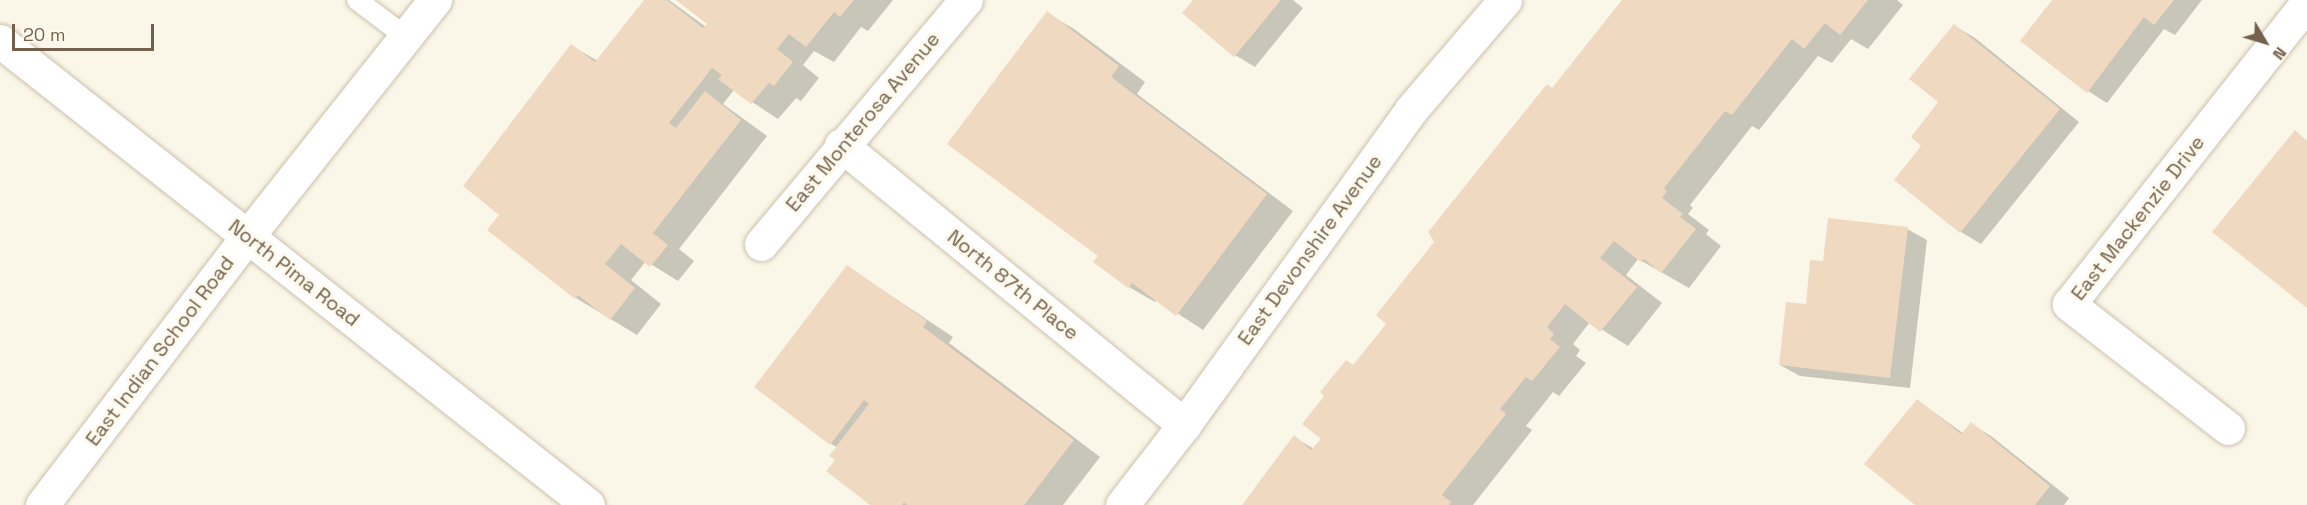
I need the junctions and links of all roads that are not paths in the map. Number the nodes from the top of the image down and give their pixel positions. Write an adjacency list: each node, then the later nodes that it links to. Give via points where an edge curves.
1 (357, 0): 6 (lane)
2 (435, 0): 6 (street, East Indian School Road)
3 (966, 0): 8 (street, East Monterosa Avenue)
4 (1504, 0): 11 (street, East Devonshire Avenue, via 1410,110)
5 (2307, 3): 12 (street, East Mackenzie Drive, via 2069,304)
6 (406, 37): 9 (street, East Indian School Road)
7 (0, 41): 9 (street, North Pima Road)
8 (841, 145): 10 (street, East Monterosa Avenue); 11 (street, North 87th Place)
9 (247, 237): 13 (street, East Indian School Road); 14 (street, North Pima Road)
10 (761, 244)
11 (1184, 425): 15 (street, East Devonshire Avenue)
12 (2228, 428)
13 (42, 505)
14 (588, 505)
15 (1122, 505)

